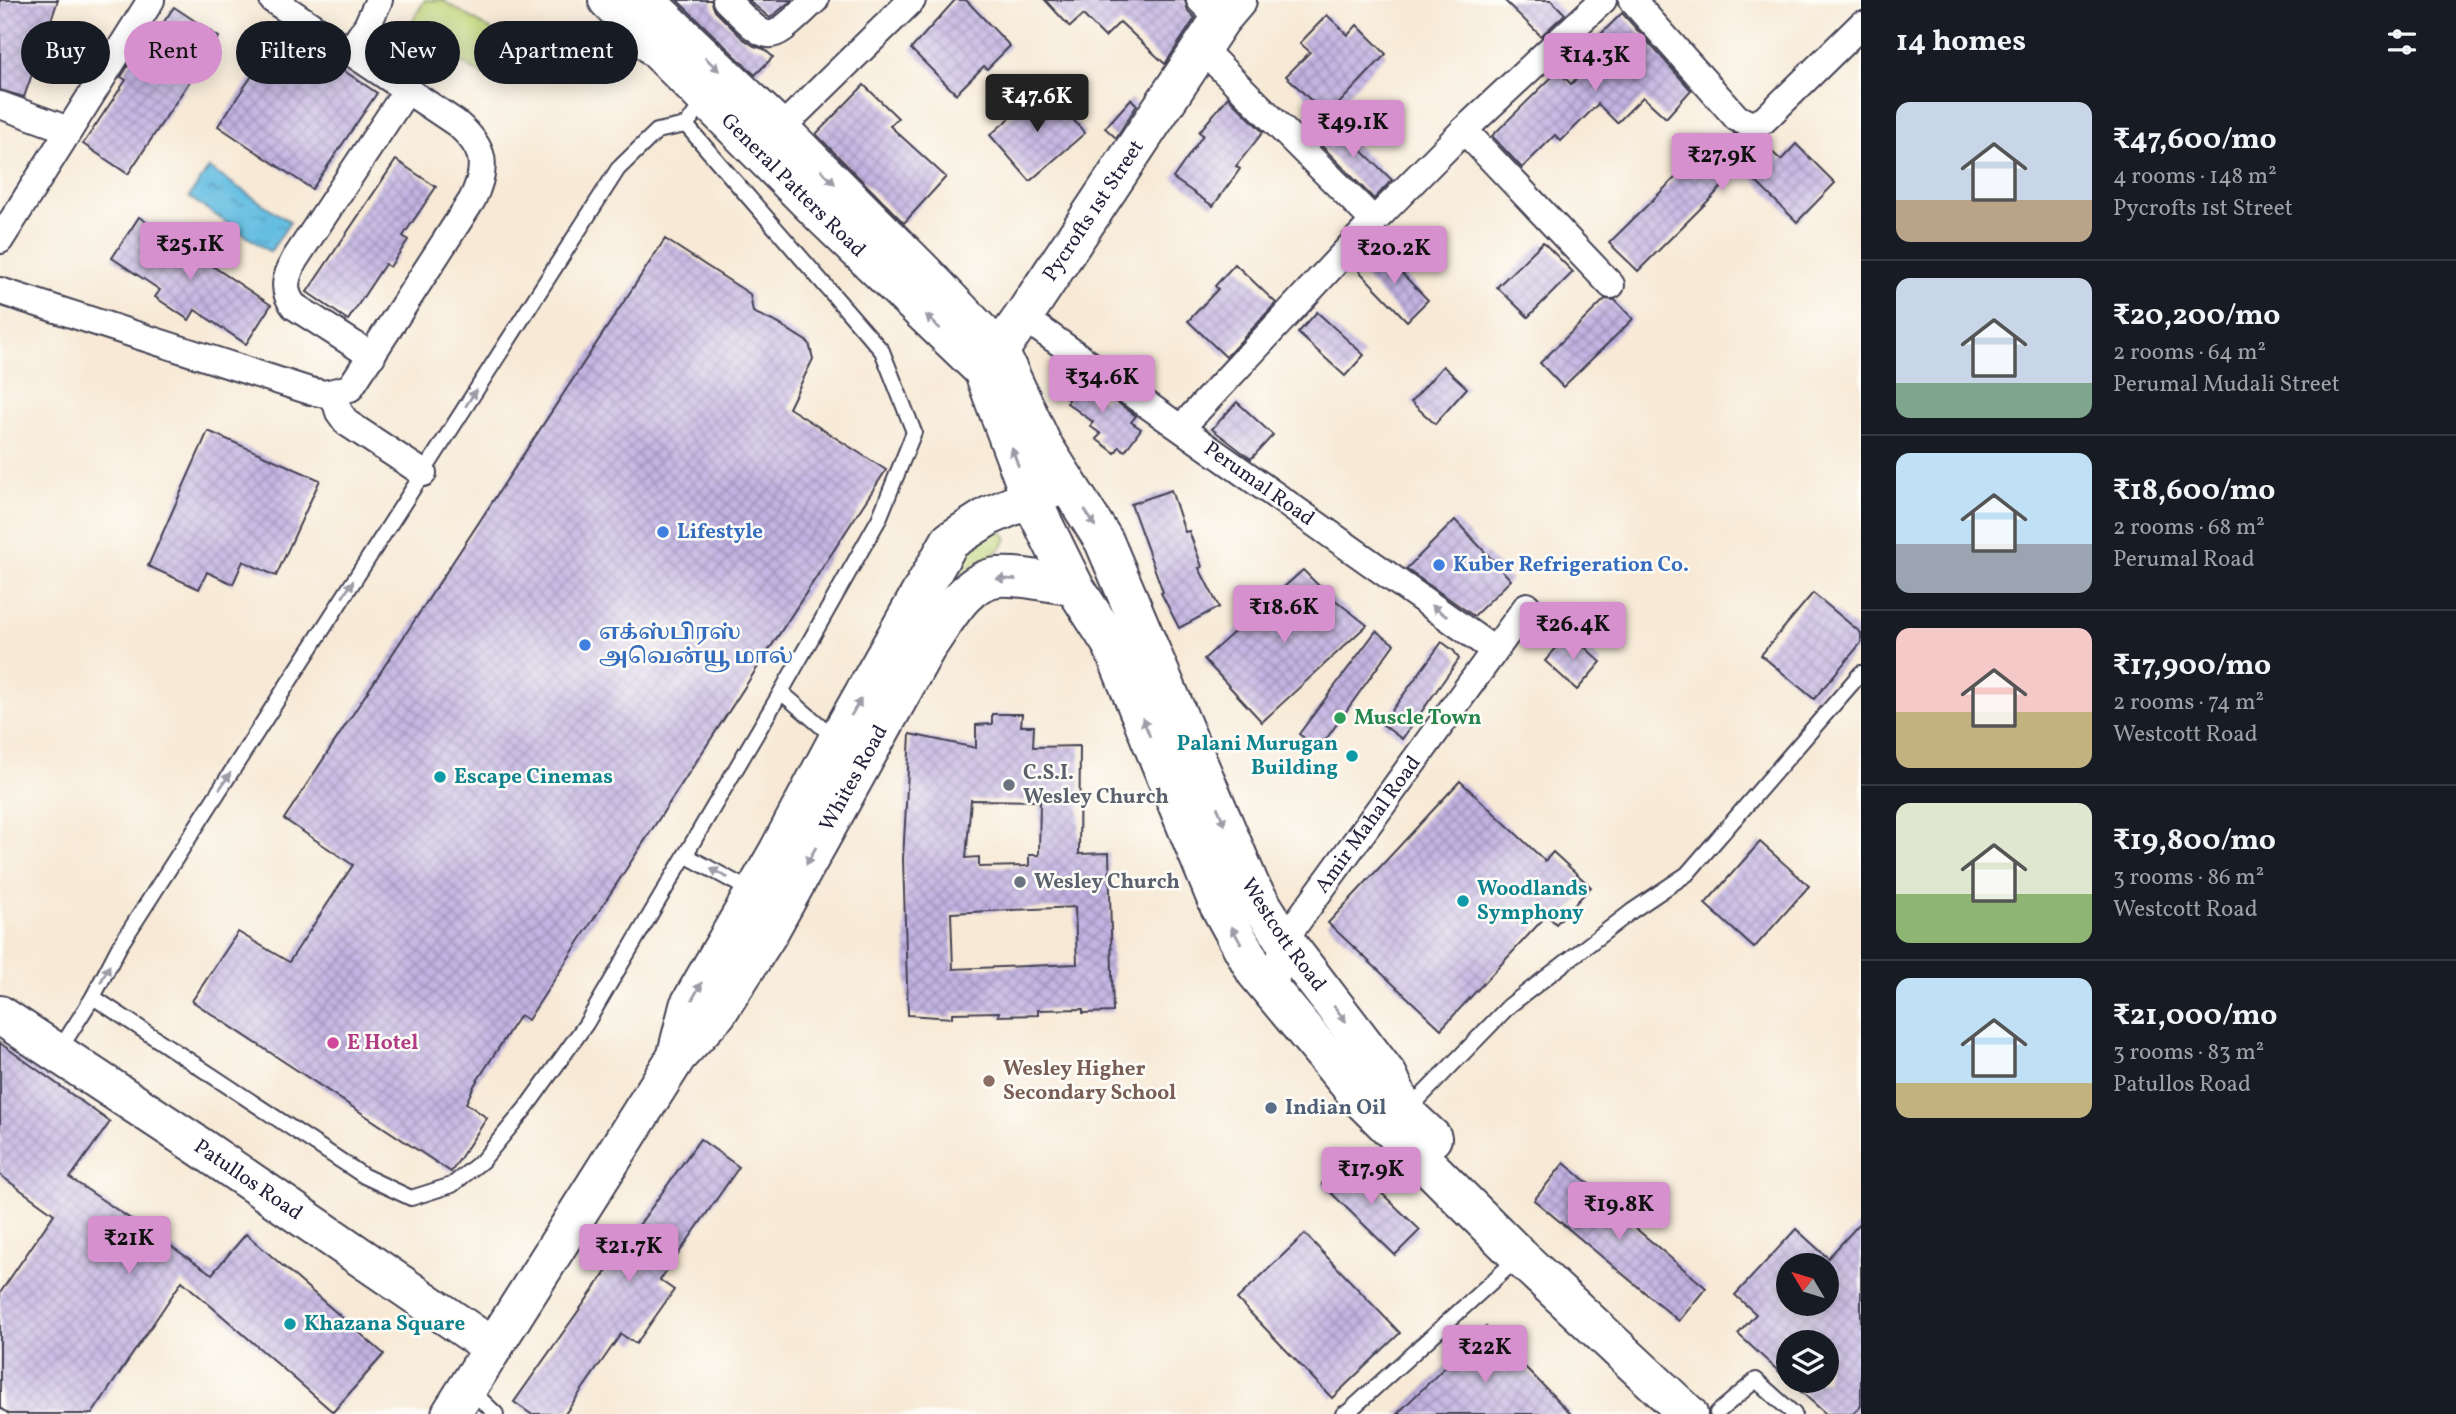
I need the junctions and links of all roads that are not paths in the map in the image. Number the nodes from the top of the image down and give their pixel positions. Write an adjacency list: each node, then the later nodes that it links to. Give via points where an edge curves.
1 (151, 0): 20 (street)
2 (273, 0): 12 (street)
3 (379, 0): 14 (street)
4 (608, 0): 18 (main road, General Patters Road)
5 (645, 0): 19 (main road, General Patters Road, one-way to 19)
6 (726, 0): 7 (street, via 768,36 779,33)
7 (815, 0)
8 (912, 0): 19 (street)
9 (1603, 0): 21 (street)
10 (1632, 0): 13 (street, via 1737,118 1751,125 1764,120)
11 (1215, 18): 22 (street); 26 (main road, Pycrofts 1st Street)
12 (305, 21)
13 (1861, 25)
14 (351, 50)
15 (351, 52): 16 (street)
16 (407, 90): 27 (street, via 467,132 484,164 472,200); 27 (street, via 295,259 285,284 294,306)
17 (0, 105): 20 (street)
18 (696, 112): 28 (main road, General Patters Road, one-way to 18); 31 (lane, one-way to 18, via 618,169 657,131); 38 (lane, via 882,351 914,432 879,519)
19 (780, 129): 28 (main road, General Patters Road, one-way to 28, via 923,272)
20 (69, 130): 23 (street)
21 (1464, 130): 22 (street); 24 (street)
22 (1374, 221): 30 (street)
23 (0, 240)
24 (1611, 285)
25 (0, 291): 29 (street, via 310,391)
26 (1023, 317): 28 (main road, Pycrofts 1st Street); 30 (street, Perumal Road)
27 (372, 356): 29 (street, via 350,388)
28 (991, 360): 32 (main road, Westcott Road); 33 (main road, Westcott Road, one-way to 28)
29 (333, 393): 31 (street, via 347,423)
30 (1181, 428): 36 (street, Perumal Road, one-way to 30)
31 (423, 473): 44 (lane, one-way to 31, via 119,947)
32 (1067, 482): 33 (main road); 42 (main road, Westcott Road, one-way to 42, via 1104,541 1251,888)
33 (1031, 499): 34 (main road, Westcott Road); 39 (main road, Whites Road, one-way to 33, via 950,541 989,516)
34 (1074, 586): 43 (main road, Westcott Road, one-way to 34, via 1218,903 1112,645); 47 (main road, Whites Road, one-way to 47, via 996,577 973,587 953,608 926,648 767,935 717,1013)
35 (1527, 606): 36 (street, Amir Mahal Road)
36 (1494, 650): 42 (street, Amir Mahal Road)
37 (1861, 673): 48 (lane, via 1687,874 1509,1006)
38 (781, 692): 39 (lane); 40 (lane)
39 (837, 741): 41 (main road, Whites Road)
40 (685, 855): 41 (lane, one-way to 40); 44 (lane, via 586,1024 525,1109 482,1161 452,1185 411,1198 364,1175)
41 (753, 892): 47 (main road, Whites Road, one-way to 41, via 689,1006)
42 (1284, 940): 43 (street); 48 (main road, Westcott Road, one-way to 48, via 1388,1076)
43 (1273, 992): 49 (main road, Westcott Road, via 1363,1101)
44 (93, 998): 46 (lane)
45 (0, 1015): 46 (main road, Patullos Road)
46 (57, 1053): 50 (main road, Patullos Road)
47 (677, 1056): 50 (main road, Whites Road)
48 (1405, 1113): 52 (main road, Westcott Road)
49 (1520, 1258): 52 (main road, Westcott Road); 54 (lane)
50 (492, 1347): 51 (main road, Whites Road)
51 (459, 1400): 53 (lane)
52 (1699, 1413): 55 (lane, via 1756,1380)
53 (496, 1414)
54 (1343, 1414)
55 (1794, 1414)

